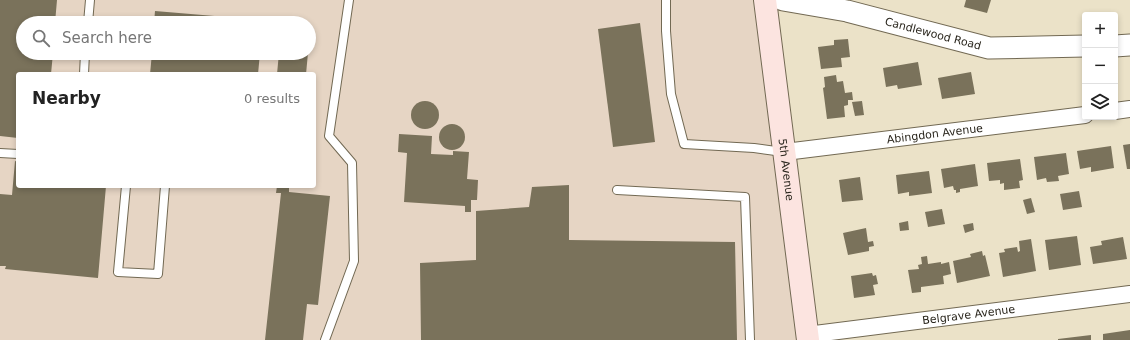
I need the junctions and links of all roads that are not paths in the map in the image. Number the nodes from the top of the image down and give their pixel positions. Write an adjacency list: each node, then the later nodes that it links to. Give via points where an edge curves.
1 (90, 0): 6 (lane)
2 (349, 0): 23 (lane, via 329,136 352,163 354,261)
3 (666, 0): 16 (lane, via 672,94 684,144)
4 (765, 0): 16 (main road, 5th Avenue)
5 (783, 0): 8 (street, Candlewood Road, via 848,8 989,48)
6 (89, 16)
7 (1130, 45): 9 (street)
8 (1082, 46)
9 (1118, 46)
10 (85, 60): 11 (lane)
11 (84, 72)
12 (1130, 109): 13 (street)
13 (1118, 111)
14 (1082, 115): 16 (street, Abingdon Avenue)
15 (0, 152): 17 (lane)
16 (785, 152): 22 (main road, 5th Avenue)
17 (16, 154)
18 (126, 188): 19 (lane, via 118,272 158,274)
19 (165, 188)
20 (617, 190): 24 (lane, via 745,197)
21 (1130, 294): 22 (street, Belgrave Avenue)
22 (808, 338)
23 (326, 340)
24 (750, 340)

